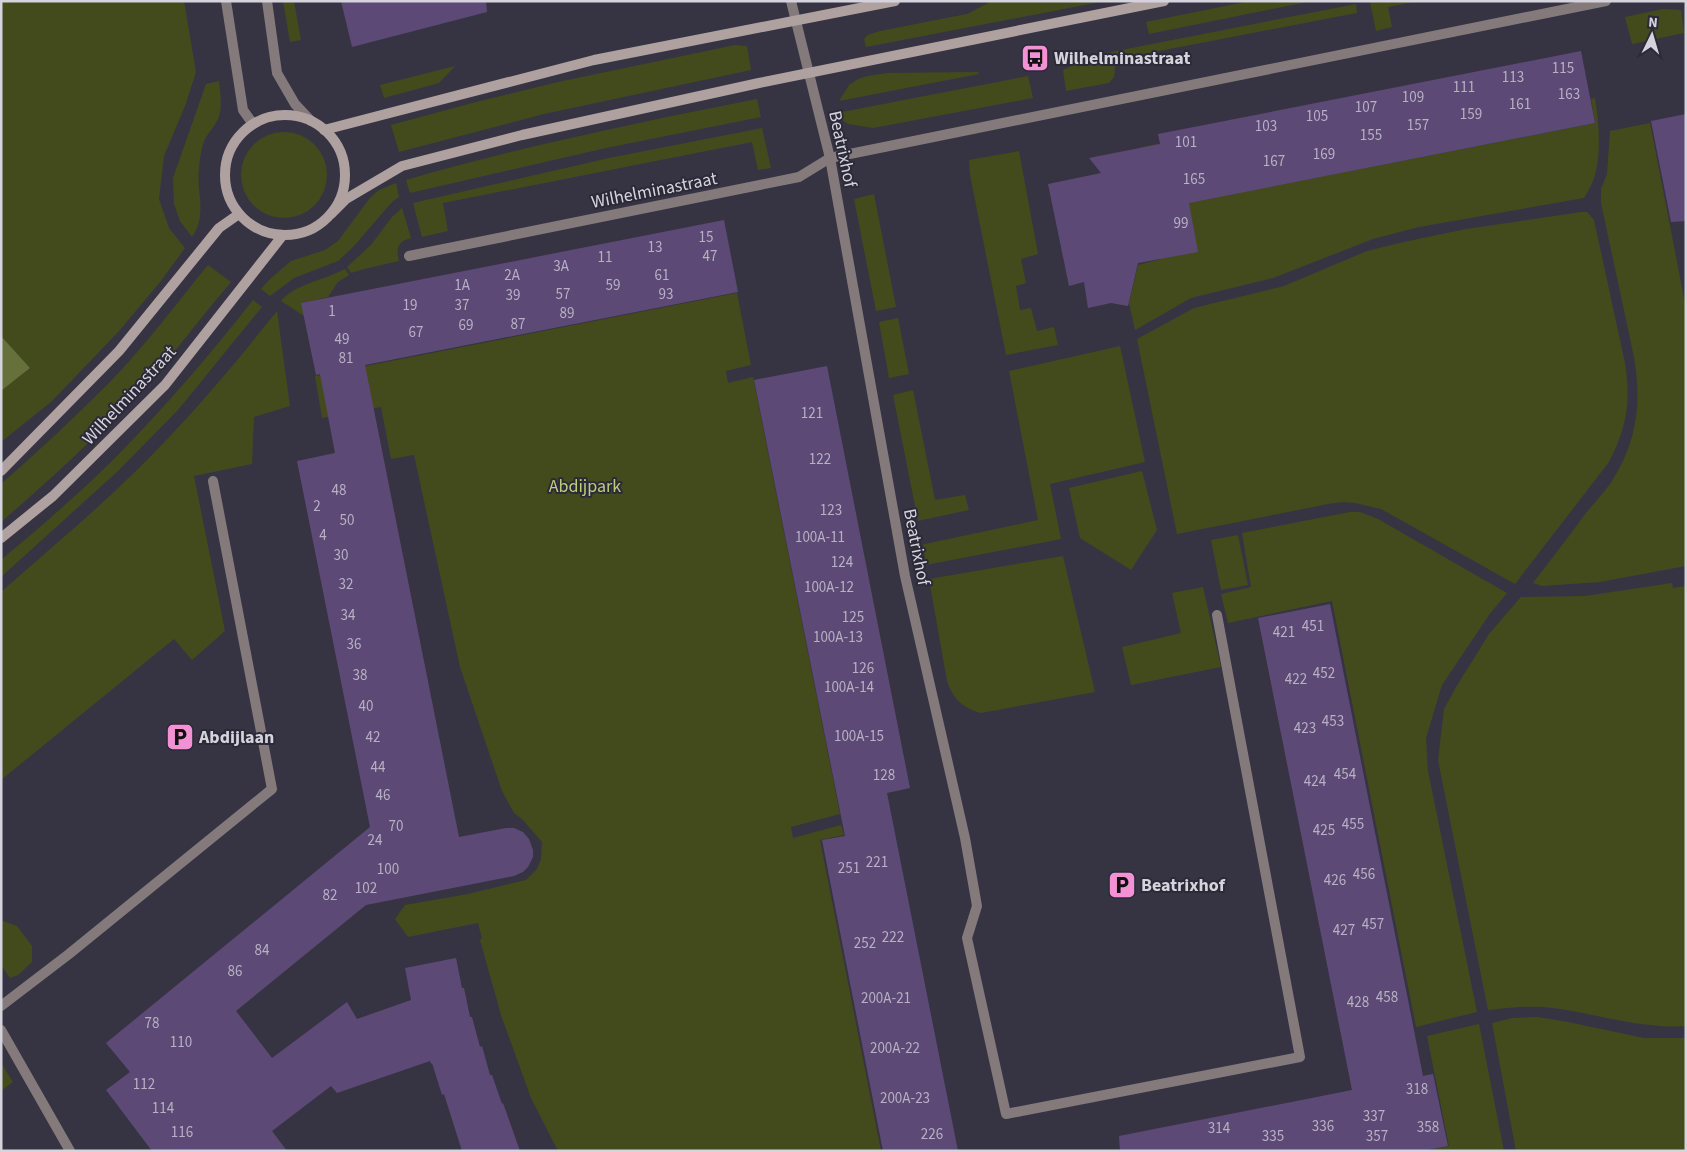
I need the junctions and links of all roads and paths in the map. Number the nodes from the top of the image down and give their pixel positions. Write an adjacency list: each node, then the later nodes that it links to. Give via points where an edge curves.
1 (226, 1): 10 (street, via 243,110)
2 (267, 1): 9 (street, via 277,73 295,104)
3 (791, 1): 7 (street, Beatrixhof)
4 (896, 1): 7 (street)
5 (1164, 1): 8 (street)
6 (1606, 1): 12 (street, Wilhelminastraat)
7 (795, 20): 8 (street, Beatrixhof); 11 (street, via 594,60)
8 (809, 73): 12 (street, Beatrixhof); 14 (street, via 522,135 402,166 346,200)
9 (311, 121): 10 (street, via 286,115 269,117); 11 (street)
10 (253, 124): 13 (street, via 235,142 225,166 227,192)
11 (324, 130): 14 (street, via 336,144 345,170 340,198)
12 (830, 158): 16 (street, Wilhelminastraat, via 799,177); 20 (street, Beatrixhof, via 905,576 965,838 977,906 967,938 1006,1114 1300,1057)
13 (239, 214): 15 (street, via 259,229); 17 (street, via 219,228 119,351)
14 (330, 214): 15 (street, via 309,230)
15 (283, 235): 19 (street, Wilhelminastraat, via 165,385 53,496)
16 (409, 256)
17 (1, 471)
18 (212, 481): 21 (street, via 272,789)
19 (1, 538)
20 (1217, 616)
21 (1, 1006)
22 (1, 1030): 23 (street)
23 (70, 1151)

